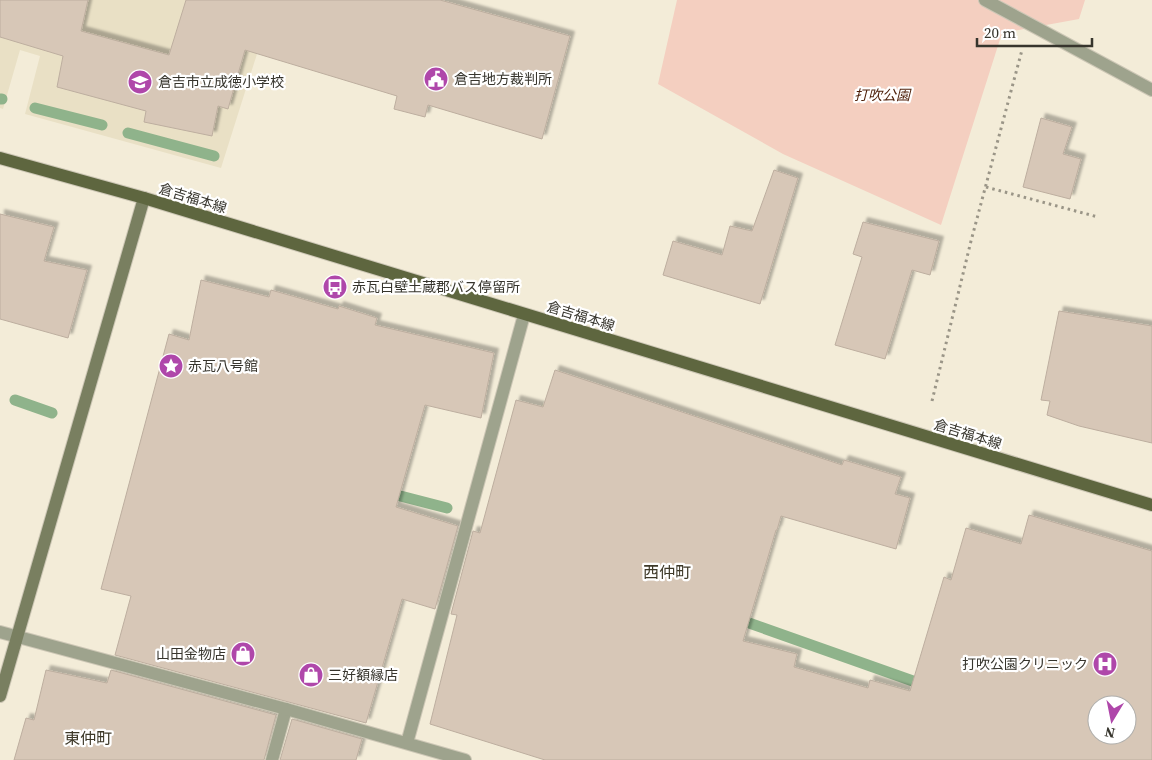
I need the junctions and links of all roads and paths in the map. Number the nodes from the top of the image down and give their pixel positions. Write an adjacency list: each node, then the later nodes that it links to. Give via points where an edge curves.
1 (985, 0): 3 (street)
2 (1023, 46): 5 (path)
3 (1152, 90)
4 (0, 158): 6 (main road, 倉吉福本線)
5 (986, 187): 7 (path); 9 (path)
6 (144, 198): 8 (main road, 倉吉福本線); 12 (street)
7 (1098, 218)
8 (524, 315): 10 (main road, 倉吉福本線); 15 (street)
9 (932, 400)
10 (1152, 505)
11 (0, 632): 12 (street)
12 (18, 637): 13 (street); 14 (street)
13 (0, 696)
14 (286, 709): 15 (street); 16 (street)
15 (407, 743): 17 (street)
16 (272, 760)
17 (465, 760)

